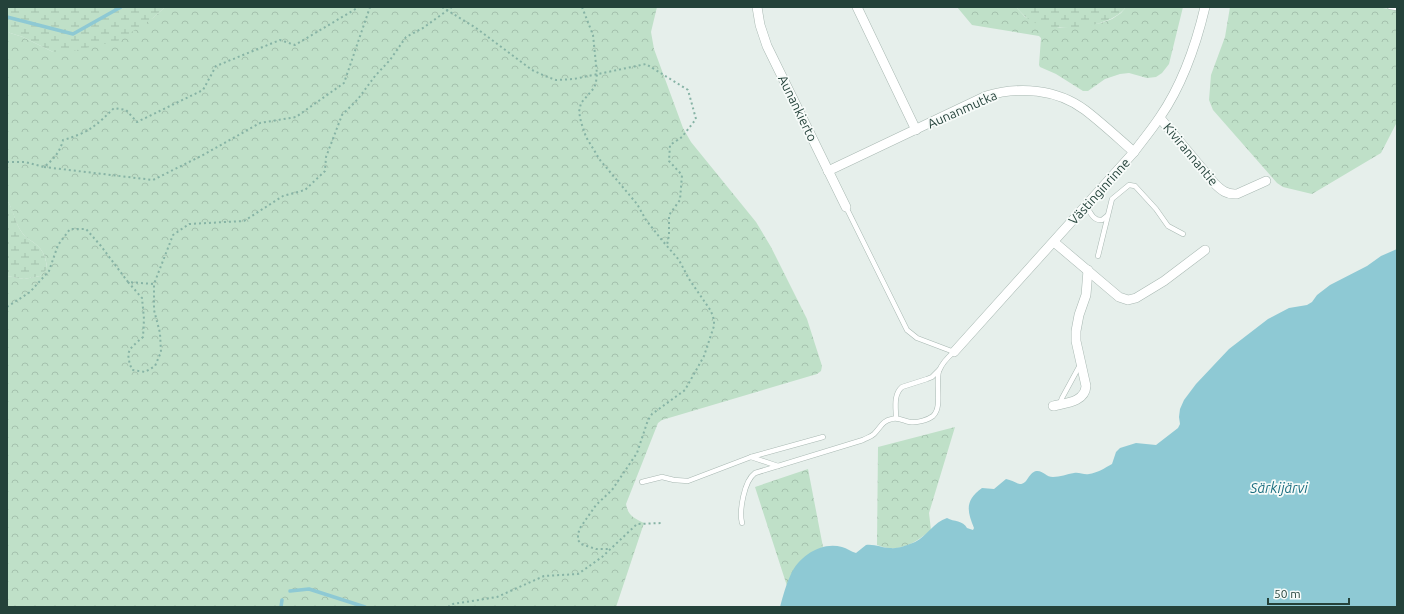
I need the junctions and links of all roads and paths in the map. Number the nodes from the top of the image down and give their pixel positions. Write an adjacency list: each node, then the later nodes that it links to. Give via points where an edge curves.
1 (359, 7): 17 (path, via 295,45 280,40 216,66 203,90 137,122 126,110 114,108 97,126 79,136 63,140 53,160)
2 (370, 7): 17 (path, via 344,83 296,117 260,123 152,180)
3 (442, 7): 11 (path)
4 (452, 7): 11 (path)
5 (582, 7): 12 (path, via 593,35)
6 (757, 7): 18 (street, Aunankierto, via 767,46)
7 (857, 7): 14 (street)
8 (1205, 7): 13 (street, Västinginrinne, via 1179,85)
9 (1390, 7): 10 (lane)
10 (1397, 8)
11 (446, 10): 12 (path, via 476,28 532,70 545,76 556,80); 30 (path, via 423,28 406,37 390,60 342,115 326,157 324,171 305,190 283,196 244,221 189,224 173,236)
12 (597, 74): 25 (path, via 594,88 581,103 579,112 586,137 600,160); 25 (path, via 646,64 688,90 696,119 682,137 670,145 669,161 682,175 680,200 669,214)
13 (1160, 118): 15 (street, Västinginrinne); 19 (street, Kivirannantie, via 1224,192 1237,194)
14 (916, 130): 15 (street, Aunanmutka, via 986,96 1004,92 1046,92 1084,110); 18 (street, Aunanmutka)
15 (1134, 152): 20 (street, Västinginrinne)
16 (7, 162): 17 (path, via 26,162)
17 (44, 167)
18 (828, 170): 21 (street, Aunankierto)
19 (1266, 181)
20 (1086, 205): 22 (lane, via 1097,220 1102,220); 24 (street, Västinginrinne)
21 (846, 207): 32 (lane, via 907,330 917,338)
22 (1108, 215): 23 (lane, via 1112,199 1132,185 1168,226); 27 (lane)
23 (1183, 234)
24 (1054, 242): 28 (street); 32 (street, Västinginrinne)
25 (667, 245): 43 (path, via 711,311 714,326 704,356 685,390 652,414 637,453 612,490 596,505 580,528 578,540 582,544 596,549)
26 (1205, 250): 28 (street, via 1164,281 1132,300 1122,299)
27 (1098, 256)
28 (1088, 270): 33 (street, via 1086,295 1076,331)
29 (128, 282): 30 (path); 30 (path, via 142,298 144,319 143,337 131,347 128,358 132,370 145,372 156,366 161,352 160,333 154,310); 31 (path, via 86,229 70,230 58,245 49,271 30,292)
30 (154, 284)
31 (7, 307)
32 (954, 352): 34 (lane)
33 (1081, 362): 35 (lane); 35 (street, via 1085,393 1079,398)
34 (939, 370): 36 (lane, via 927,380 899,390 896,399); 36 (lane, via 938,405 934,414 925,420 914,422)
35 (1057, 405)
36 (896, 418): 39 (lane, via 885,421 874,434 863,440)
37 (824, 437): 38 (lane)
38 (751, 457): 39 (lane); 40 (lane, via 688,481 662,478)
39 (778, 466): 42 (lane, via 751,476 740,514)
40 (642, 482)
41 (663, 523): 43 (path, via 636,524)
42 (742, 524)
43 (609, 549): 44 (path, via 578,574 544,576 497,597)
44 (448, 607)

